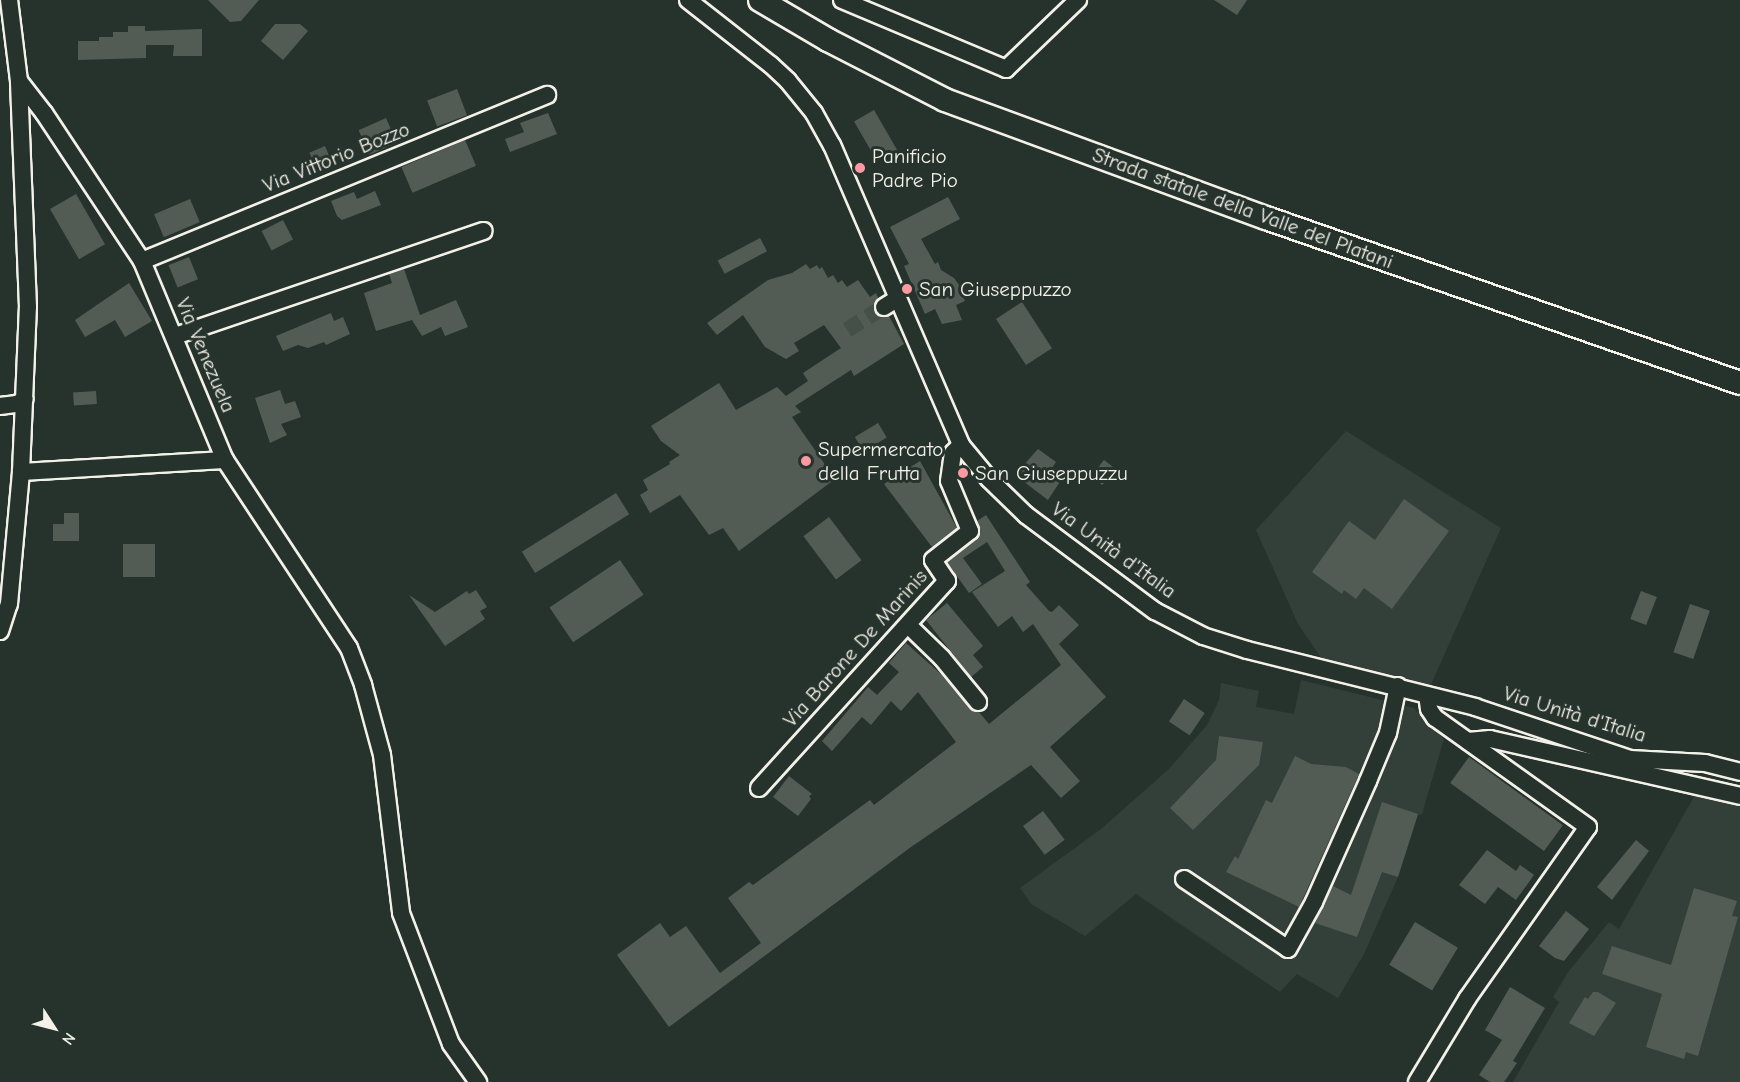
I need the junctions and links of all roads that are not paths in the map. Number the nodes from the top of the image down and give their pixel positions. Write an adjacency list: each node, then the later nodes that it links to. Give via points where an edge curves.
1 (9, 0): 6 (street)
2 (688, 0): 14 (street, Via Unità d'Italia, via 771,65 814,113 832,145 891,303)
3 (760, 0): 11 (main road, Strada statale della Valle del Platani, via 945,100 1266,218)
4 (842, 0): 5 (street, via 1006,69)
5 (1078, 0)
6 (19, 81): 9 (street, Via Venezuela); 12 (street, via 28,307)
7 (547, 95): 9 (street, Via Vittorio Bozzo)
8 (484, 231): 10 (street)
9 (142, 261): 10 (street, Via Venezuela)
10 (175, 336): 15 (street, Via Venezuela)
11 (1740, 383)
12 (25, 399): 13 (street); 16 (street)
13 (0, 406)
14 (962, 445): 17 (street, Via Barone De Marinis, via 953,453 949,481 970,531 933,560 947,581); 19 (street, Via Unità d'Italia, via 989,479 1026,515 1155,611 1247,650)
15 (225, 460): 16 (street); 29 (street, Via Venezuela, via 354,646 382,755 401,914 451,1044)
16 (21, 472): 18 (street, via 9,604)
17 (908, 625): 21 (street); 26 (street, Via Barone De Marinis)
18 (0, 631)
19 (1398, 686): 20 (street, Via Unità d'Italia); 28 (street, via 1388,733 1314,902 1287,949)
20 (1427, 695): 22 (street, via 1435,718); 23 (street, Via Unità d'Italia)
21 (978, 702)
22 (1468, 741): 24 (street, via 1490,739); 30 (street, via 1588,826 1467,999)
23 (1630, 759): 24 (street); 25 (street, Via Unità d'Italia, via 1705,763)
24 (1608, 766): 27 (street)
25 (1740, 772)
26 (759, 788)
27 (1740, 796)
28 (1184, 879)
29 (478, 1082)
30 (1417, 1082)

